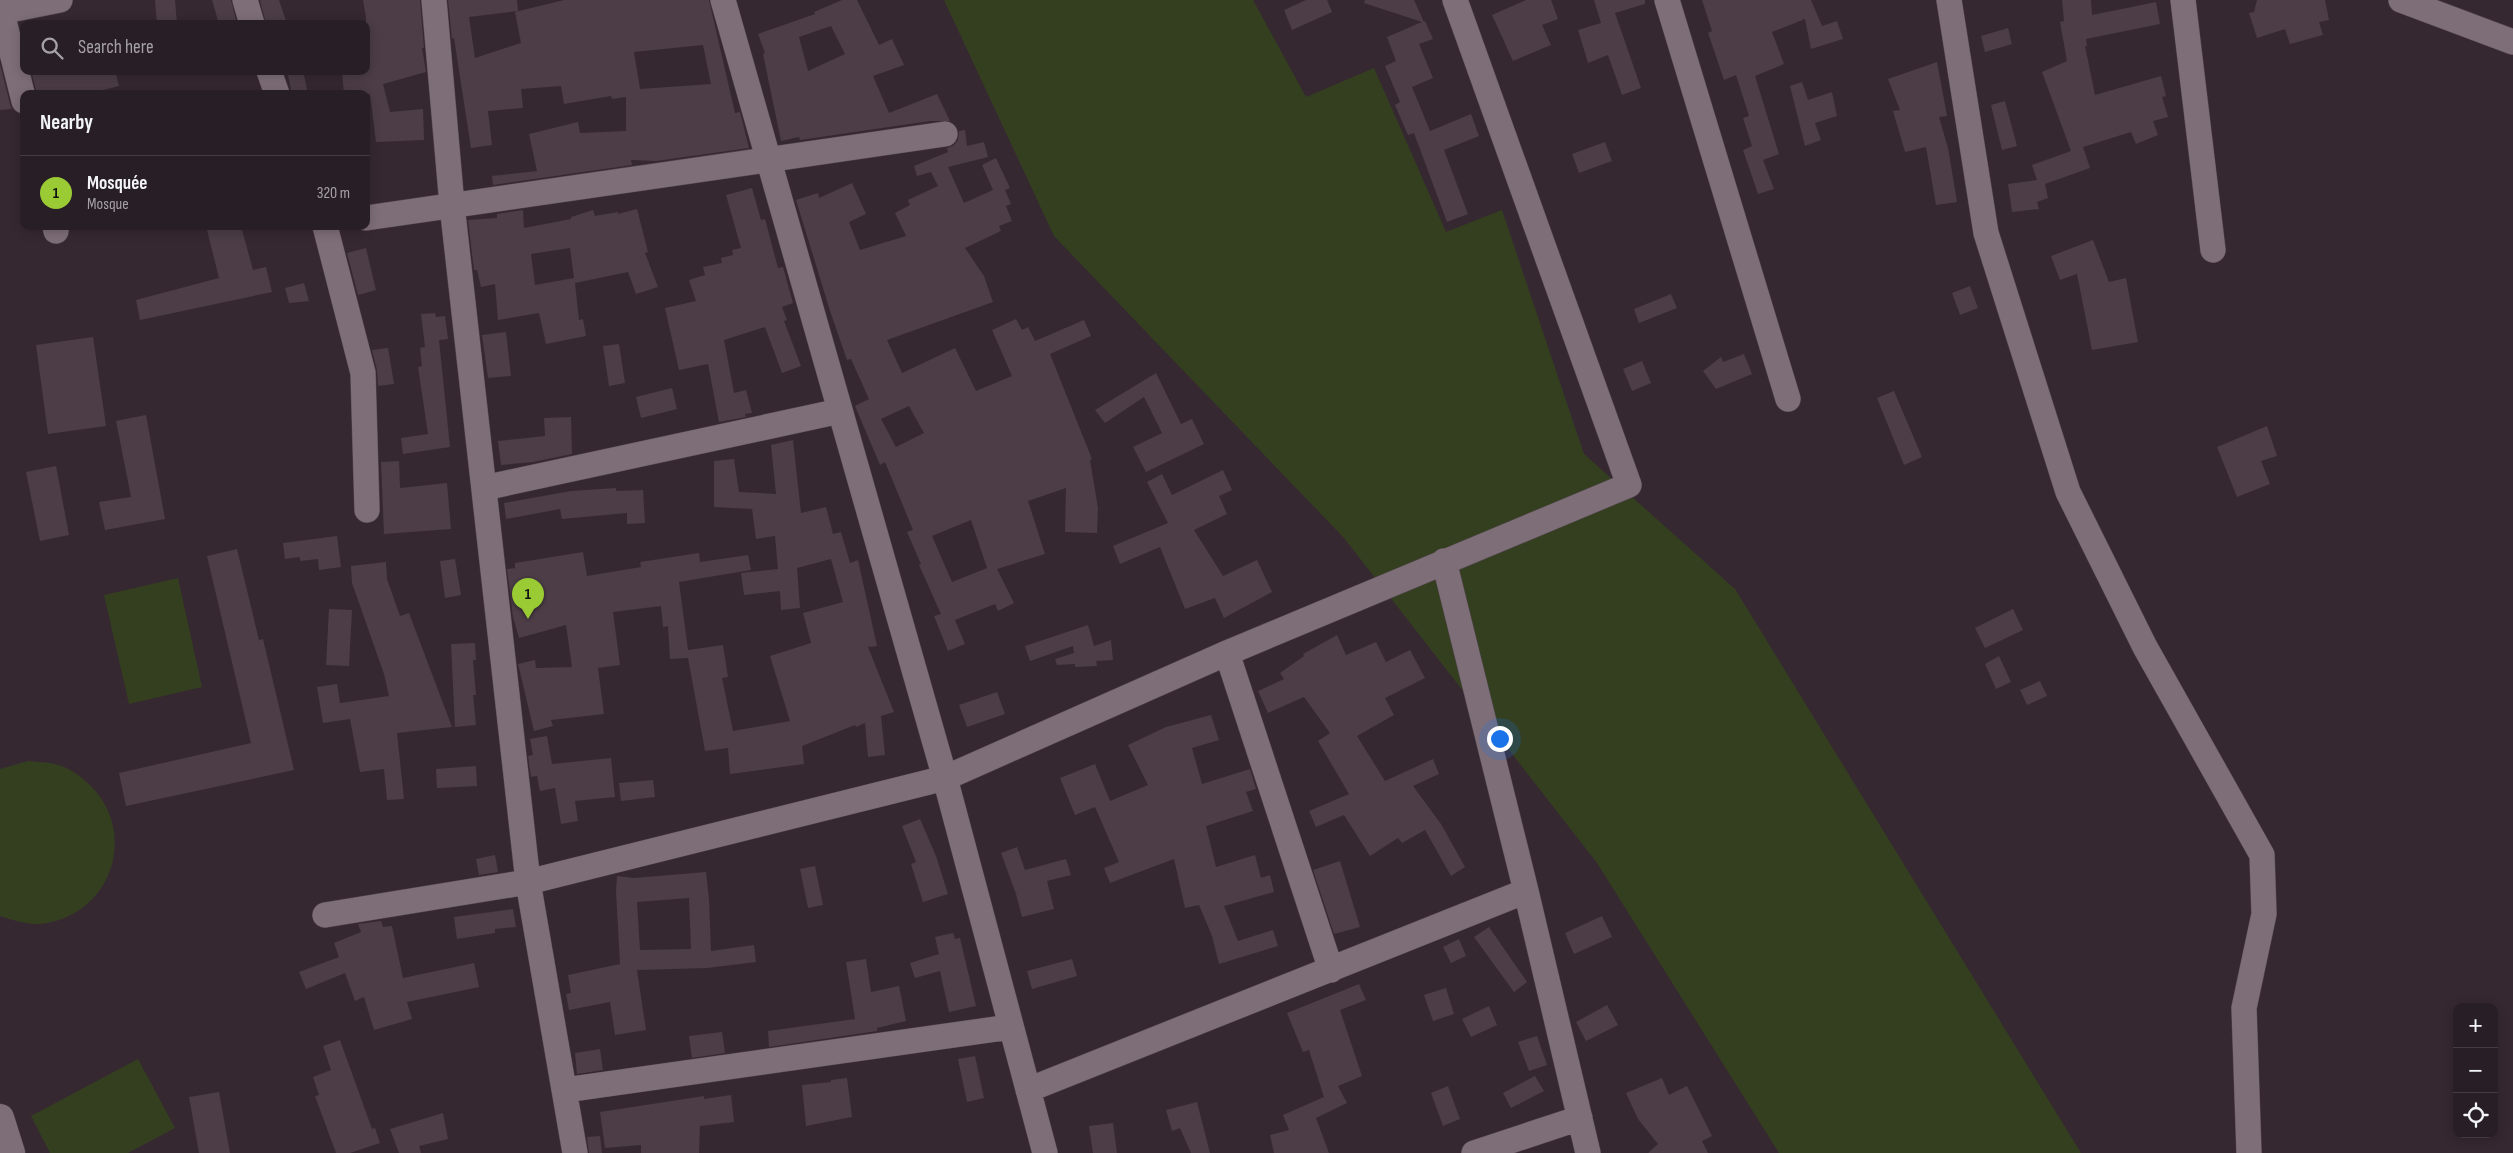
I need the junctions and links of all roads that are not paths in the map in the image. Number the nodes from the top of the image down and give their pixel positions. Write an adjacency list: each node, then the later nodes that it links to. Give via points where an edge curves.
1 (60, 0): 10 (street)
2 (245, 0): 11 (street)
3 (434, 0): 18 (street)
4 (723, 0): 17 (street)
5 (1455, 0): 26 (street, via 1629,485)
6 (1667, 0): 22 (street)
7 (1949, 0): 43 (street, via 1986,232 2068,492 2145,647 2262,855 2264,914 2244,1008)
8 (2183, 0): 21 (street)
9 (2401, 0): 12 (street)
10 (1, 10): 14 (street)
11 (251, 20)
12 (2513, 42)
13 (270, 75): 15 (street)
14 (21, 90)
15 (276, 90)
16 (945, 134): 17 (street)
17 (770, 159): 18 (street); 23 (street)
18 (452, 205): 19 (street); 24 (street)
19 (370, 217)
20 (327, 230): 25 (street, via 363,373)
21 (2213, 250)
22 (1788, 398)
23 (840, 411): 24 (street); 28 (street)
24 (484, 488): 29 (street)
25 (367, 510)
26 (1444, 561): 27 (street); 30 (street)
27 (1227, 653): 28 (street); 32 (street)
28 (945, 778): 29 (street); 33 (street)
29 (528, 882): 31 (street); 34 (street)
30 (1526, 891): 32 (street); 37 (street)
31 (325, 915)
32 (1331, 970): 35 (street)
33 (1010, 1028): 34 (street); 35 (street)
34 (564, 1090): 39 (street)
35 (1028, 1090): 40 (street)
36 (0, 1118): 38 (street)
37 (1580, 1118): 41 (street); 42 (street)
38 (11, 1153)
39 (575, 1153)
40 (1045, 1153)
41 (1474, 1153)
42 (1588, 1153)
43 (2249, 1153)

